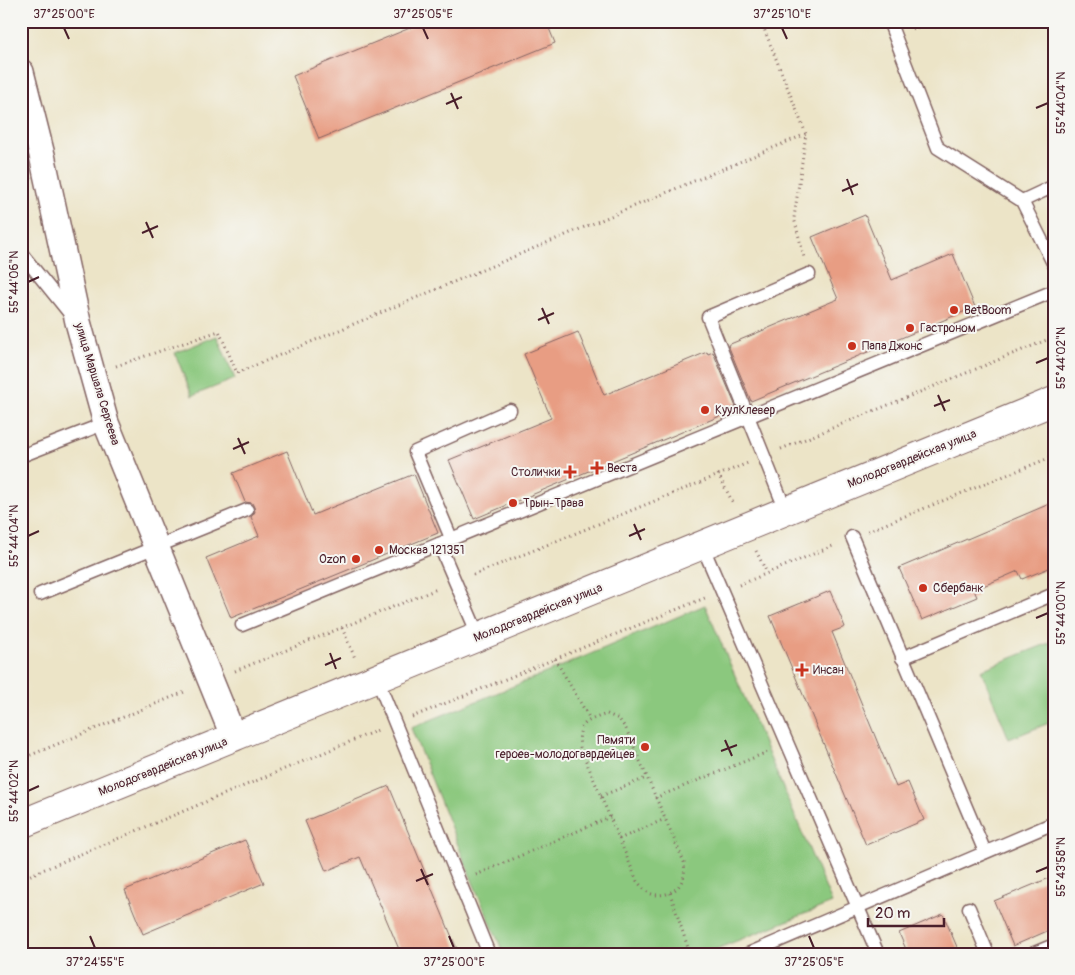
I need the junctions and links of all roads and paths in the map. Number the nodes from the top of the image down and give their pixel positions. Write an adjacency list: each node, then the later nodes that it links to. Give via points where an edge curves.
1 (761, 21): 6 (path)
2 (889, 21): 4 (lane)
3 (935, 21): 4 (path)
4 (895, 35): 8 (lane, via 938,148)
5 (21, 72): 13 (street, улица Маршала Сергеева)
6 (806, 134): 11 (path, via 794,218); 15 (path, via 237,373 219,332)
7 (1054, 186): 8 (lane)
8 (1022, 201): 10 (lane)
9 (21, 253): 13 (lane)
10 (1054, 265)
11 (809, 274): 18 (lane, via 708,317)
12 (1054, 291): 18 (lane)
13 (78, 322): 15 (street, улица Маршала Сергеева)
14 (1054, 338): 21 (path)
15 (92, 374): 19 (street, улица Маршала Сергеева)
16 (1054, 401): 23 (street, Молодогвардейская улица)
17 (510, 410): 24 (lane, via 415,452)
18 (748, 417): 21 (lane); 24 (lane)
19 (106, 423): 20 (lane); 28 (street, улица Маршала Сергеева)
20 (21, 456)
21 (764, 456): 23 (lane); 29 (path)
22 (247, 510): 28 (lane)
23 (786, 511): 27 (street, Молодогвардейская улица)
24 (451, 538): 26 (lane)
25 (852, 538): 34 (lane)
26 (439, 544): 29 (lane); 32 (lane)
27 (702, 545): 33 (street, Молодогвардейская улица); 41 (lane)
28 (155, 547): 30 (lane); 37 (street, улица Маршала Сергеева)
29 (455, 582): 33 (lane); 37 (path)
30 (40, 594)
31 (1054, 594): 34 (lane)
32 (242, 625)
33 (479, 637): 36 (street, Молодогвардейская улица)
34 (902, 658): 51 (lane)
35 (555, 659): 38 (path)
36 (377, 679): 40 (street, Молодогвардейская улица); 53 (lane)
37 (210, 681): 40 (street, улица Маршала Сергеева); 42 (path)
38 (590, 719): 43 (path, via 607,714 619,719); 44 (path, via 583,724 579,735 580,747)
39 (383, 728): 52 (path)
40 (234, 738): 49 (street, Молодогвардейская улица)
41 (788, 744): 45 (path); 55 (lane)
42 (21, 759)
43 (647, 778): 44 (path); 45 (path)
44 (601, 796): 46 (path)
45 (655, 798): 47 (path)
46 (610, 817): 50 (path); 53 (path)
47 (665, 819): 50 (path); 54 (path, via 684,862 685,874 680,886)
48 (1054, 823): 51 (lane)
49 (21, 824)
50 (619, 839): 54 (path, via 646,892 659,895)
51 (985, 852): 55 (lane)
52 (21, 879)
53 (460, 882): 58 (lane)
54 (670, 892): 59 (path)
55 (858, 907): 60 (lane); 61 (lane)
56 (969, 908): 62 (lane)
57 (1054, 945): 63 (lane)
58 (489, 954)
59 (690, 954)
60 (748, 954)
61 (878, 954)
62 (988, 954)
63 (1032, 954)

